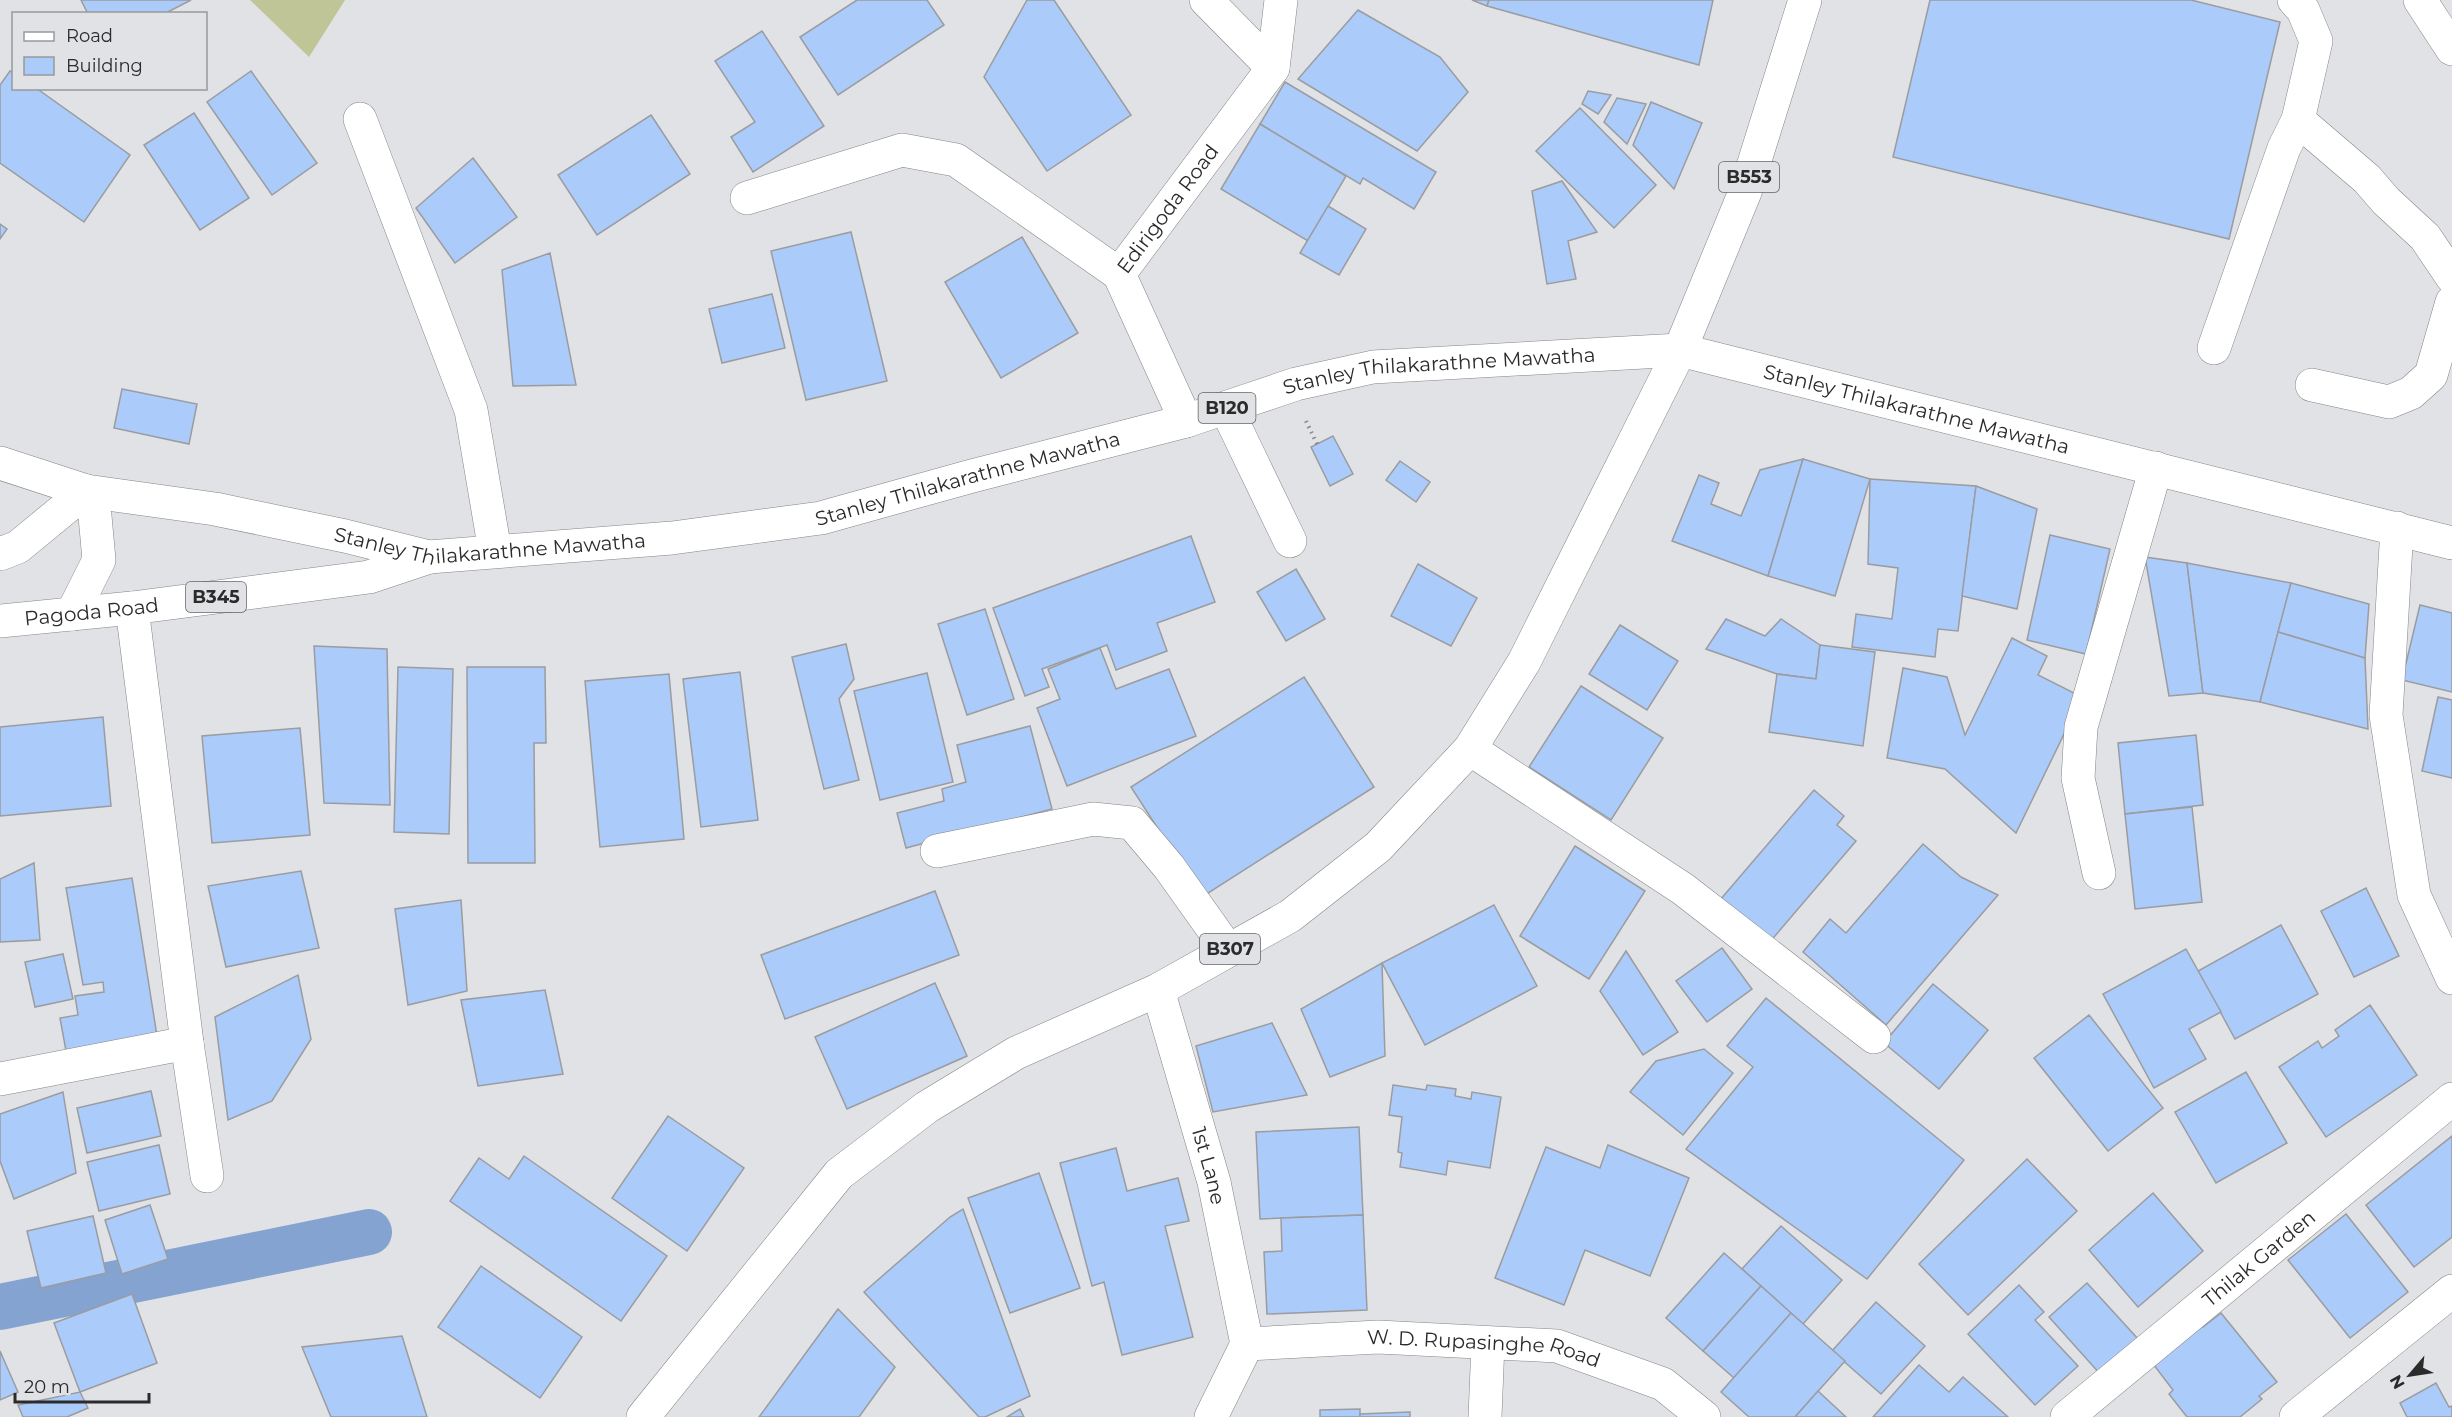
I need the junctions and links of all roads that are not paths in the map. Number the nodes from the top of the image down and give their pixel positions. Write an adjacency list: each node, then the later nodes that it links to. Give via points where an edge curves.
1 (1206, 0): 7 (street)
2 (1281, 0): 7 (street)
3 (1805, 0): 15 (street, B553, via 1745,192)
4 (2294, 0): 9 (street, via 2303,10 2316,41)
5 (2420, 0): 6 (street)
6 (2452, 49)
7 (1273, 68): 11 (street, Edirigoda Road)
8 (360, 119): 25 (street, via 471,410)
9 (2298, 120): 12 (street, via 2367,179 2425,237); 14 (street, via 2284,148)
10 (747, 198): 11 (street, via 902,150 956,160)
11 (1119, 274): 18 (street, Edirigoda Road)
12 (2452, 277)
13 (2452, 302): 16 (street, via 2431,375 2411,393 2389,402)
14 (2214, 348)
15 (1680, 350): 17 (street, Stanley Thilakarathne Mawatha / B120, via 1373,367 1296,384); 20 (street, Stanley Thilakarathne Mawatha / B120); 31 (street, B307, via 1524,662)
16 (2312, 385)
17 (1226, 408): 18 (street, Stanley Thilakarathne Mawatha / B120); 23 (street)
18 (1186, 421): 25 (street, Stanley Thilakarathne Mawatha / B120, via 821,518 672,538)
19 (0, 463): 21 (street, Stanley Thilakarathne Mawatha / B120)
20 (2156, 468): 22 (street, Stanley Thilakarathne Mawatha / B120); 33 (street, via 2081,727 2078,778)
21 (86, 490): 26 (street, via 18,548); 27 (street, Stanley Thilakarathne Mawatha / B120, via 216,509); 29 (street, via 95,516 99,560)
22 (2397, 528): 24 (street, Stanley Thilakarathne Mawatha / B120); 35 (street, via 2386,715 2414,895)
23 (1290, 541)
24 (2452, 543)
25 (495, 551): 27 (street, Stanley Thilakarathne Mawatha / B120)
26 (0, 554)
27 (429, 557): 28 (street, Pagoda Road / B345, via 369,577)
28 (132, 608): 29 (street, Pagoda Road / B345); 38 (street)
29 (72, 614): 30 (street, Pagoda Road / B345)
30 (0, 621)
31 (1470, 749): 34 (street, B307, via 1378,847 1290,916); 37 (street, via 1683,889)
32 (937, 851): 34 (street, via 1093,819 1132,823)
33 (2099, 873)
34 (1228, 950): 36 (street, B307)
35 (2452, 978)
36 (1158, 990): 44 (street, 1st Lane, via 1214,1182); 45 (street, B307, via 1016,1053 927,1107 839,1174)
37 (1874, 1037)
38 (187, 1043): 39 (street); 41 (street)
39 (0, 1079)
40 (2452, 1099): 49 (street, Thilak Garden)
41 (207, 1176)
42 (2452, 1291): 50 (street)
43 (1488, 1343): 44 (street, W. D. Rupasinghe Road, via 1378,1337); 47 (street); 48 (street, W. D. Rupasinghe Road, via 1557,1346 1662,1384)
44 (1247, 1344): 46 (street)
45 (643, 1417)
46 (1211, 1417)
47 (1485, 1417)
48 (1704, 1417)
49 (2067, 1417)
50 (2296, 1417)

